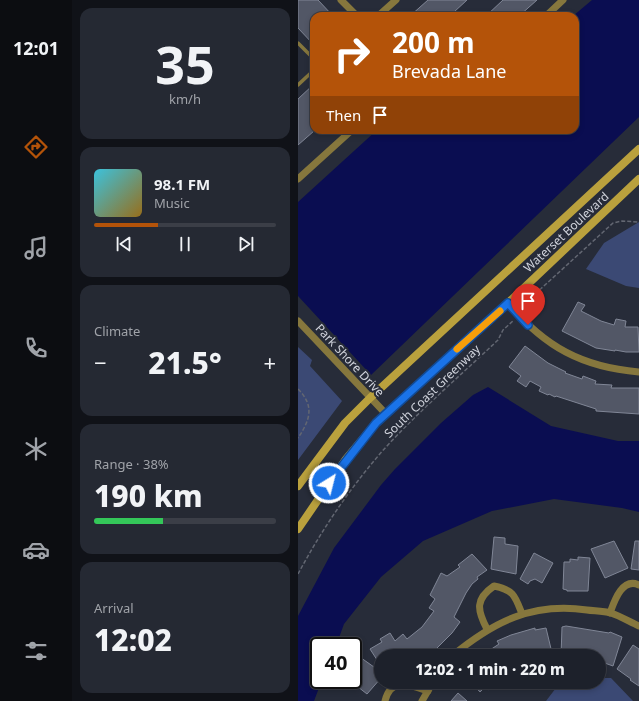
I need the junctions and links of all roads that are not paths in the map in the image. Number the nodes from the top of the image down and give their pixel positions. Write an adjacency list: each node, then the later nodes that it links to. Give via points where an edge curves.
1 (341, 0): 4 (street)
2 (396, 0): 5 (street)
3 (563, 0): 6 (street)
4 (352, 12)
5 (382, 12)
6 (550, 12)
7 (298, 42): 8 (lane)
8 (310, 55)
9 (310, 74): 10 (lane)
10 (298, 85)
11 (348, 134): 13 (street)
12 (639, 149): 18 (street, Waterset Boulevard)
13 (298, 179)
14 (639, 179): 15 (street, Waterset Boulevard)
15 (508, 303): 17 (street, via 538,334 562,352 614,370); 19 (street, Waterset Boulevard)
16 (298, 321): 18 (street, Park Shore Drive)
17 (639, 372)
18 (370, 398): 19 (street, Park Shore Drive); 20 (street, Waterset Boulevard, via 345,423)
19 (386, 414): 21 (street, Waterset Boulevard, via 346,460)
20 (298, 486)
21 (298, 529)
22 (639, 585): 23 (street, via 626,585 617,594)
23 (610, 613): 24 (street, via 567,607); 25 (street)
24 (522, 614): 26 (street); 26 (street, via 514,594 494,586 482,596 479,605)
25 (639, 626)
26 (488, 629): 27 (street)
27 (461, 649)
28 (428, 691): 29 (street, via 406,683 392,688 387,693); 30 (street)
29 (385, 701)
30 (422, 701)

